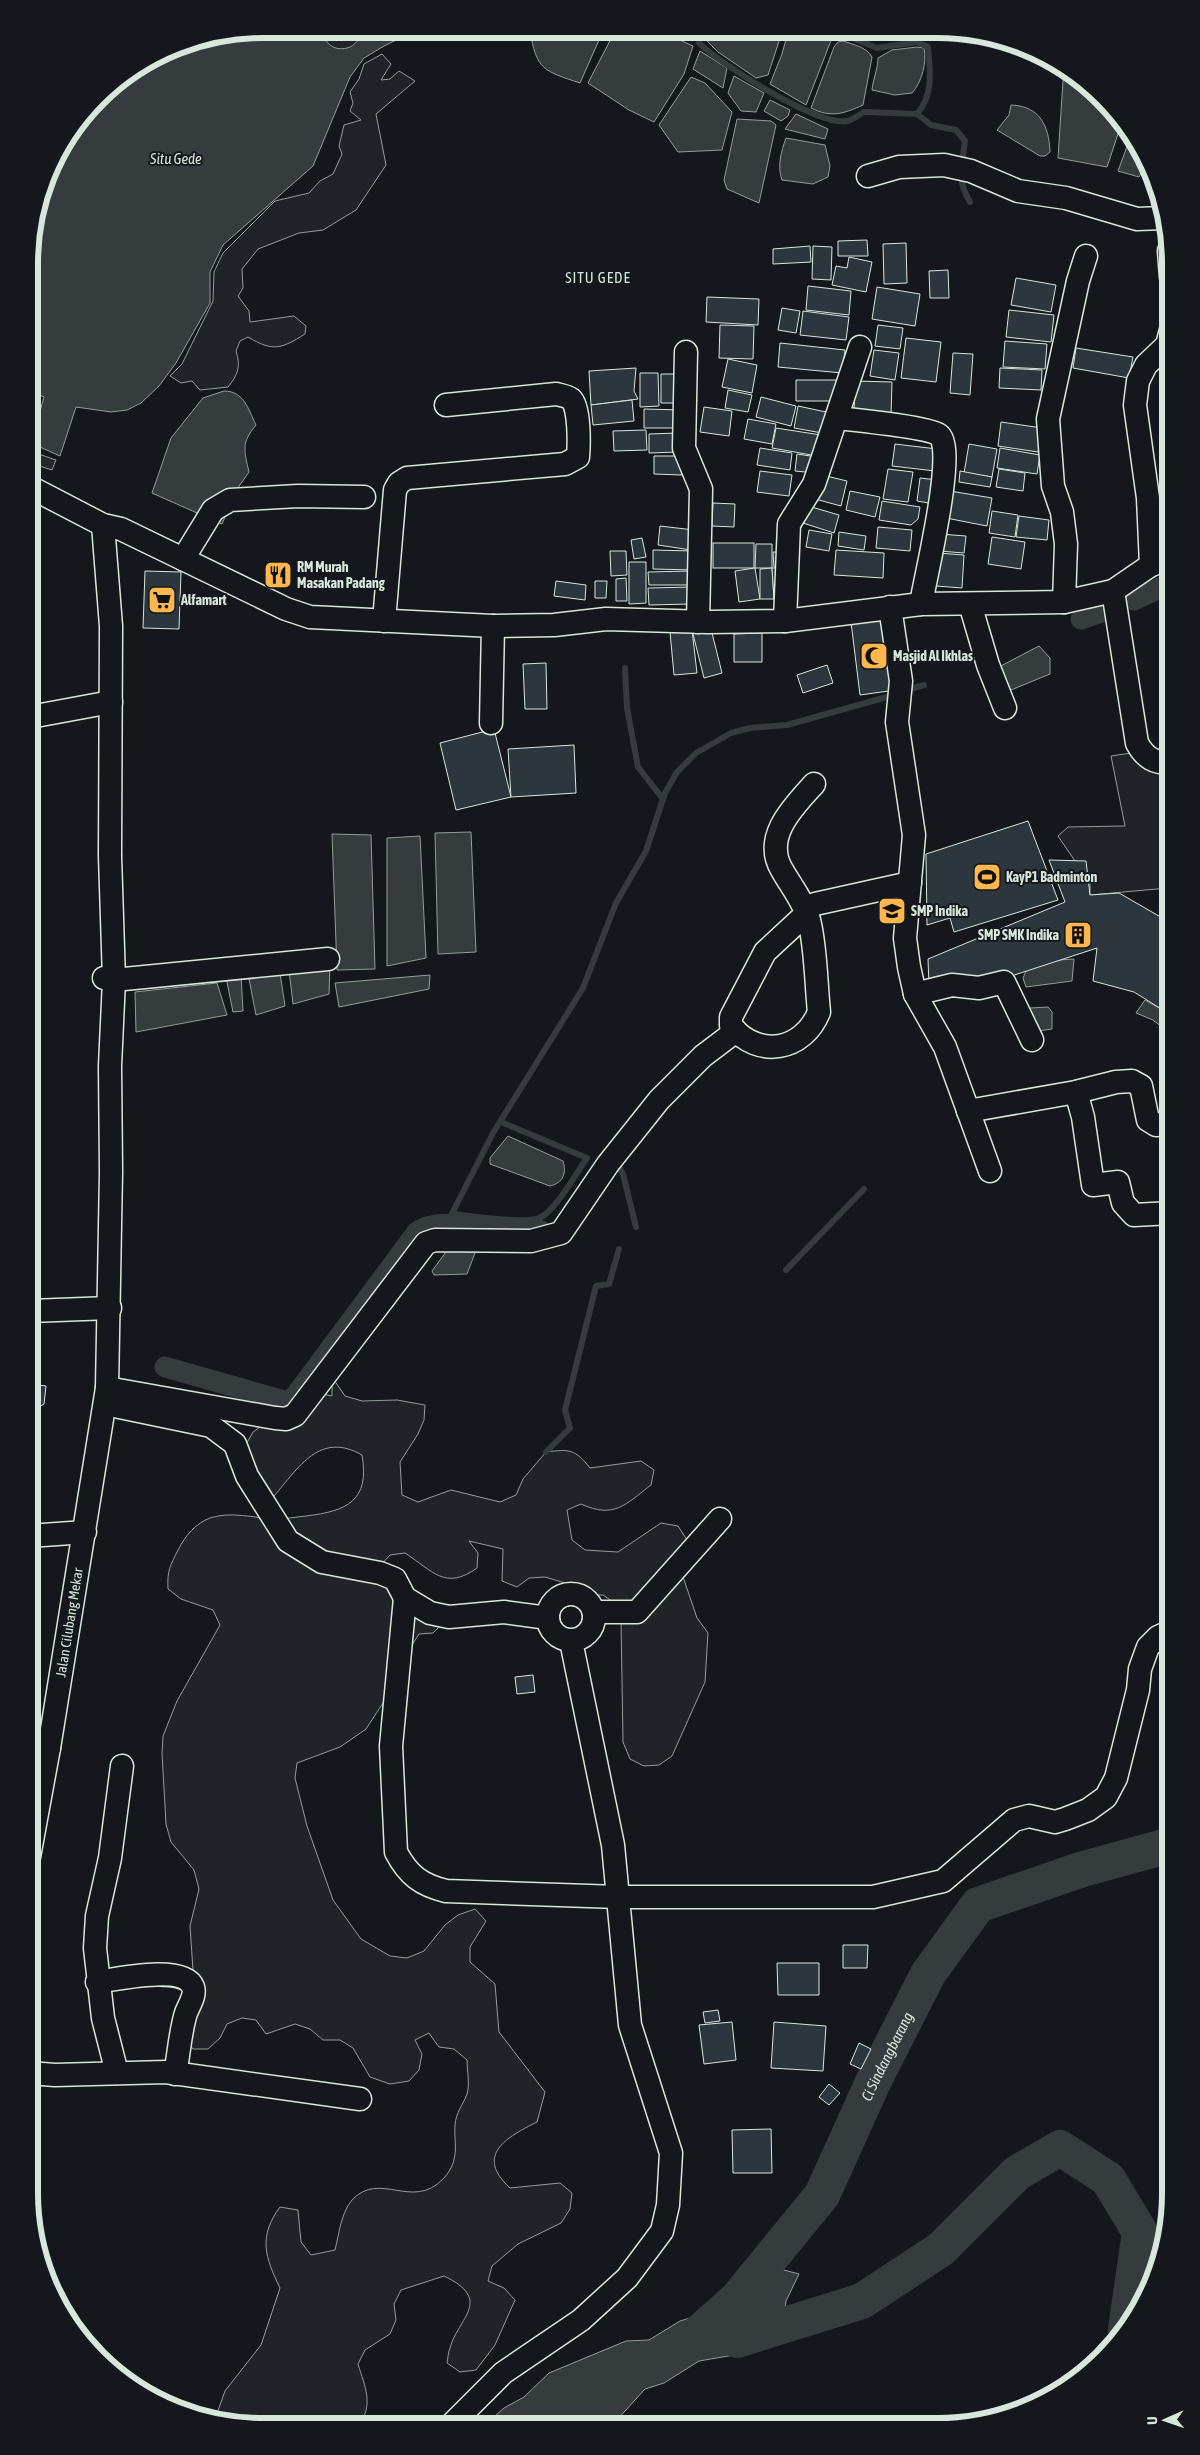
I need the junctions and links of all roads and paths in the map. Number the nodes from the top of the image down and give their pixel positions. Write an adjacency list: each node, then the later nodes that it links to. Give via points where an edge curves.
1 (868, 176): 2 (street, via 899,167 944,165 971,171 1018,191 1066,198 1137,219)
2 (1158, 218)
3 (1086, 256): 15 (street, via 1048,419 1054,486 1062,512 1066,544)
4 (860, 348): 8 (street)
5 (1162, 350): 13 (street, via 1146,365 1138,381 1135,405)
6 (686, 352): 20 (street, via 684,448 702,497)
7 (446, 405): 19 (street, via 563,395 576,407 578,457 565,464 407,478 399,483 395,490)
8 (837, 418): 16 (street, via 928,432 942,439 945,463); 21 (street, via 814,484 789,524)
9 (38, 491): 11 (street)
10 (364, 497): 12 (street, via 230,500 213,510)
11 (104, 525): 12 (street, via 121,529); 23 (street, Jalan Cilubang Mekar, via 111,626)
12 (183, 559): 19 (street, via 286,609 310,617)
13 (1161, 562): 14 (street)
14 (1113, 591): 15 (street); 27 (street, via 1137,743 1143,755)
15 (1064, 602): 17 (street)
16 (921, 604): 17 (street); 18 (street)
17 (970, 604): 24 (street)
18 (890, 607): 21 (street); 29 (street, via 901,681 897,722 914,835)
19 (384, 621): 22 (street)
20 (698, 622): 21 (street); 22 (street, via 606,619 554,625)
21 (785, 622)
22 (493, 626): 26 (street)
23 (111, 702): 25 (street); 32 (street, Jalan Cilubang Mekar)
24 (1005, 708)
25 (38, 716)
26 (491, 722)
27 (1162, 763)
28 (814, 784): 30 (street, via 791,810 779,830 776,848 781,869)
29 (910, 884): 30 (street); 33 (street, via 905,938)
30 (810, 909): 34 (street, via 766,952 731,1017); 34 (street, via 819,1012 814,1023 795,1042 767,1047 752,1043)
31 (328, 959): 32 (street)
32 (109, 979): 41 (street, Jalan Cilubang Mekar)
33 (915, 994): 35 (street, via 952,985 978,988 1004,982); 37 (street, via 945,1047)
34 (736, 1031): 43 (street, via 703,1056 659,1100 608,1164 561,1232 537,1240 426,1242 295,1415 286,1419 275,1418)
35 (1032, 1040)
36 (1076, 1092): 37 (street); 38 (street, via 1132,1080 1141,1086 1148,1120); 40 (street, via 1093,1185 1118,1182 1128,1210 1134,1214)
37 (968, 1111): 39 (street)
38 (1162, 1124)
39 (990, 1171)
40 (1162, 1213)
41 (110, 1308): 42 (street); 43 (street, Jalan Cilubang Mekar)
42 (38, 1311)
43 (106, 1396): 45 (street, Jalan Cilubang Mekar); 47 (street, via 211,1426 235,1444 247,1476 288,1541 322,1562 380,1573 395,1580)
44 (720, 1519): 48 (street, via 637,1612)
45 (85, 1532): 46 (street); 52 (street, Jalan Cilubang Mekar)
46 (38, 1535)
47 (405, 1598): 49 (street, via 430,1612 449,1617 504,1612); 54 (street, via 391,1746 396,1852 404,1868 418,1881 446,1891)
48 (594, 1612): 49 (street, via 585,1598 568,1593 553,1602); 51 (street, via 593,1626 584,1637)
49 (548, 1618): 51 (street, via 555,1634)
50 (1162, 1635): 54 (street, via 1148,1647 1140,1668 1138,1690 1116,1778 1106,1797 1088,1810 1065,1820 1054,1822 1029,1816 1014,1820 943,1881 873,1897)
51 (571, 1641): 54 (street, via 613,1845)
52 (39, 1748)
53 (122, 1766): 55 (street, via 110,1858 97,1916)
54 (618, 1897): 60 (street, via 630,2025 671,2153 668,2206 662,2231 627,2278 582,2320 503,2373)
55 (98, 1982): 57 (street); 58 (street, via 165,1974 179,1975 190,1982 193,1997 185,2018)
56 (38, 2073): 57 (street)
57 (117, 2073): 58 (street)
58 (174, 2074): 59 (street)
59 (360, 2098)
60 (458, 2418)

